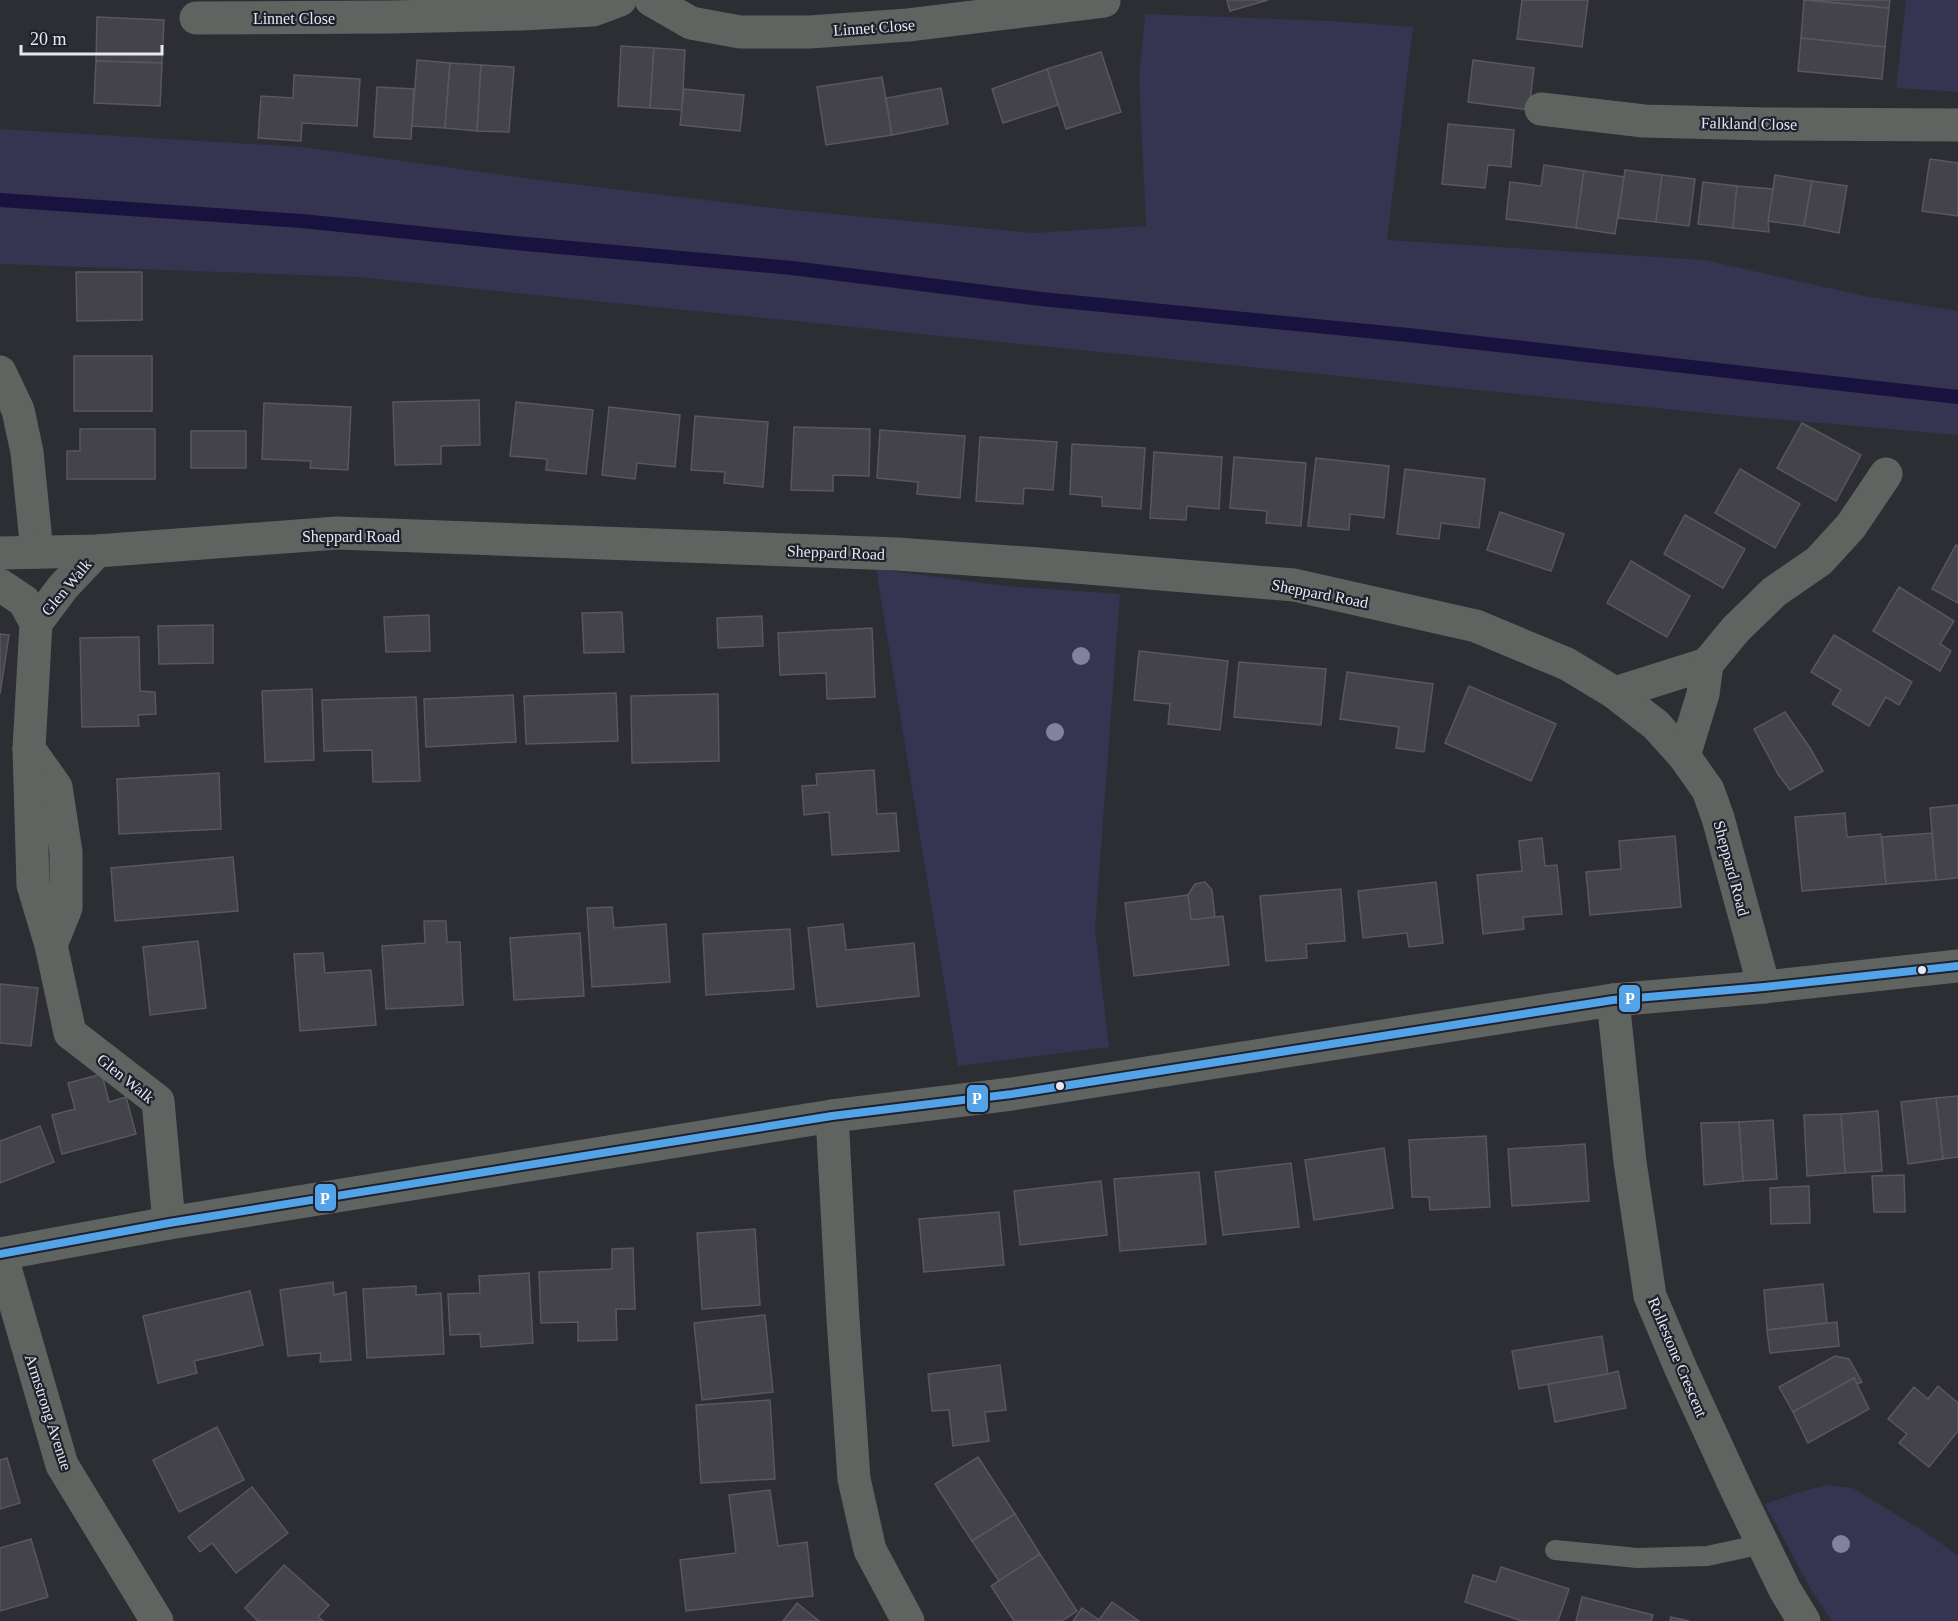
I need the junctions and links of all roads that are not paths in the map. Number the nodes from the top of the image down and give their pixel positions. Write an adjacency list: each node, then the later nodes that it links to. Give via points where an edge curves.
1 (620, 0): 4 (street, Linnet Close, via 593,10)
2 (651, 0): 3 (street, Linnet Close, via 691,22 740,32 908,25)
3 (1104, 1)
4 (392, 9): 5 (street, Linnet Close)
5 (196, 18)
6 (1541, 109): 7 (street, Falkland Close, via 1644,121)
7 (1958, 125)
8 (0, 372): 11 (street, via 18,410 27,452)
9 (1886, 474): 15 (street, via 1851,526 1819,561 1774,592)
10 (97, 551): 11 (street, Sheppard Road); 14 (street, Glen Walk); 16 (street, Sheppard Road, via 337,533 897,554 1294,585 1476,626 1567,663)
11 (37, 552): 12 (street, Sheppard Road)
12 (0, 553)
13 (0, 585): 14 (street, Glen Walk, via 24,601)
14 (36, 623): 22 (street, Glen Walk, via 29,749 33,885 70,1033 158,1101)
15 (1707, 664): 16 (street); 17 (street, via 1703,694)
16 (1615, 693): 17 (street, Sheppard Road, via 1656,725)
17 (1684, 756): 19 (street, Sheppard Road, via 1708,790 1718,818)
18 (1958, 966): 19 (street)
19 (1764, 987): 20 (street)
20 (1613, 1000): 21 (street, via 1012,1094); 24 (street, Rollestone Crescent, via 1630,1162 1650,1296)
21 (832, 1116): 22 (street); 27 (street, via 854,1479 870,1550)
22 (169, 1223): 23 (street)
23 (0, 1254): 26 (street, Armstrong Avenue, via 62,1465)
24 (1763, 1544): 25 (lane, via 1707,1556 1636,1558); 28 (street, Rollestone Crescent)
25 (1555, 1550)
26 (157, 1621)
27 (908, 1621)
28 (1804, 1621)

